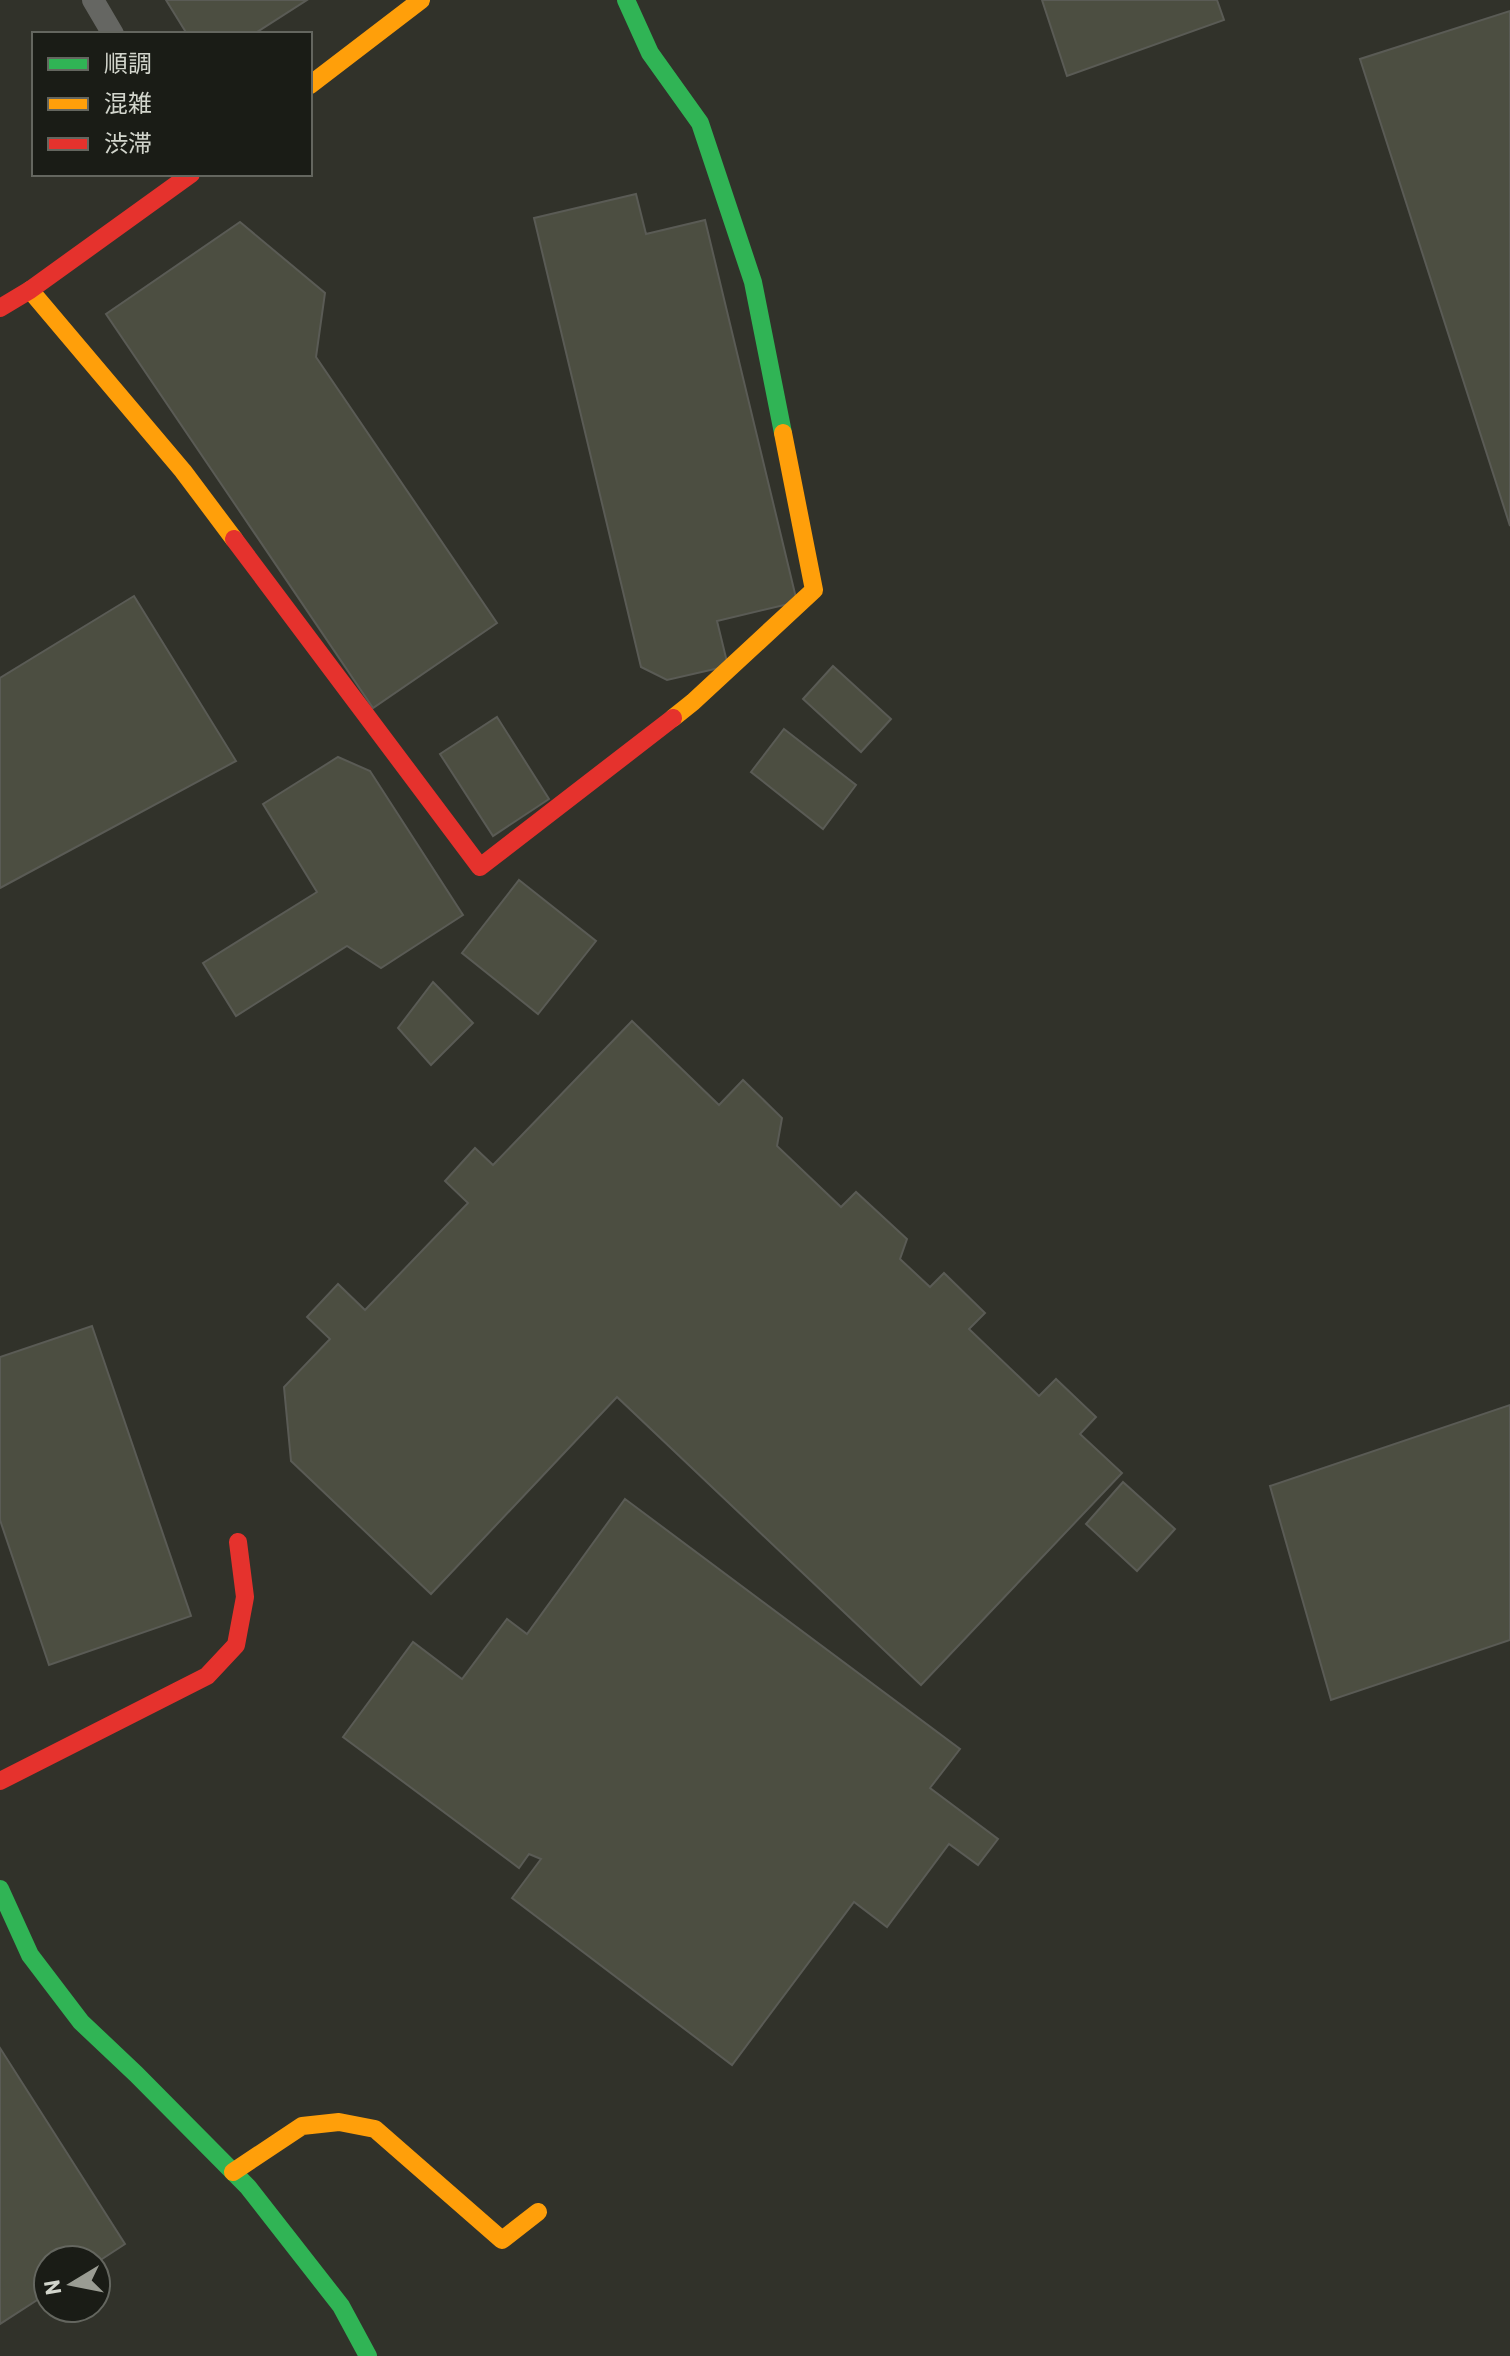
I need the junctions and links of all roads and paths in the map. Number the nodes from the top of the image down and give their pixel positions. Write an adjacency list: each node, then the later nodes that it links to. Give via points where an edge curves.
1 (93, 0): 4 (lane)
2 (421, 0): 5 (street)
3 (626, 0): 7 (street, via 650,53 700,123 753,282 814,590 693,702 480,867 183,471)
4 (112, 32)
5 (312, 83)
6 (188, 176): 7 (street)
7 (30, 290): 8 (street)
8 (0, 308)
9 (238, 1542): 10 (street, via 245,1597 236,1645 207,1676)
10 (0, 1781)
11 (0, 1889): 12 (street, via 30,1955 81,2022)
12 (233, 2172): 13 (street, via 302,2126 339,2122 375,2129 502,2240); 14 (street, via 341,2306)
13 (538, 2212)
14 (368, 2356)

